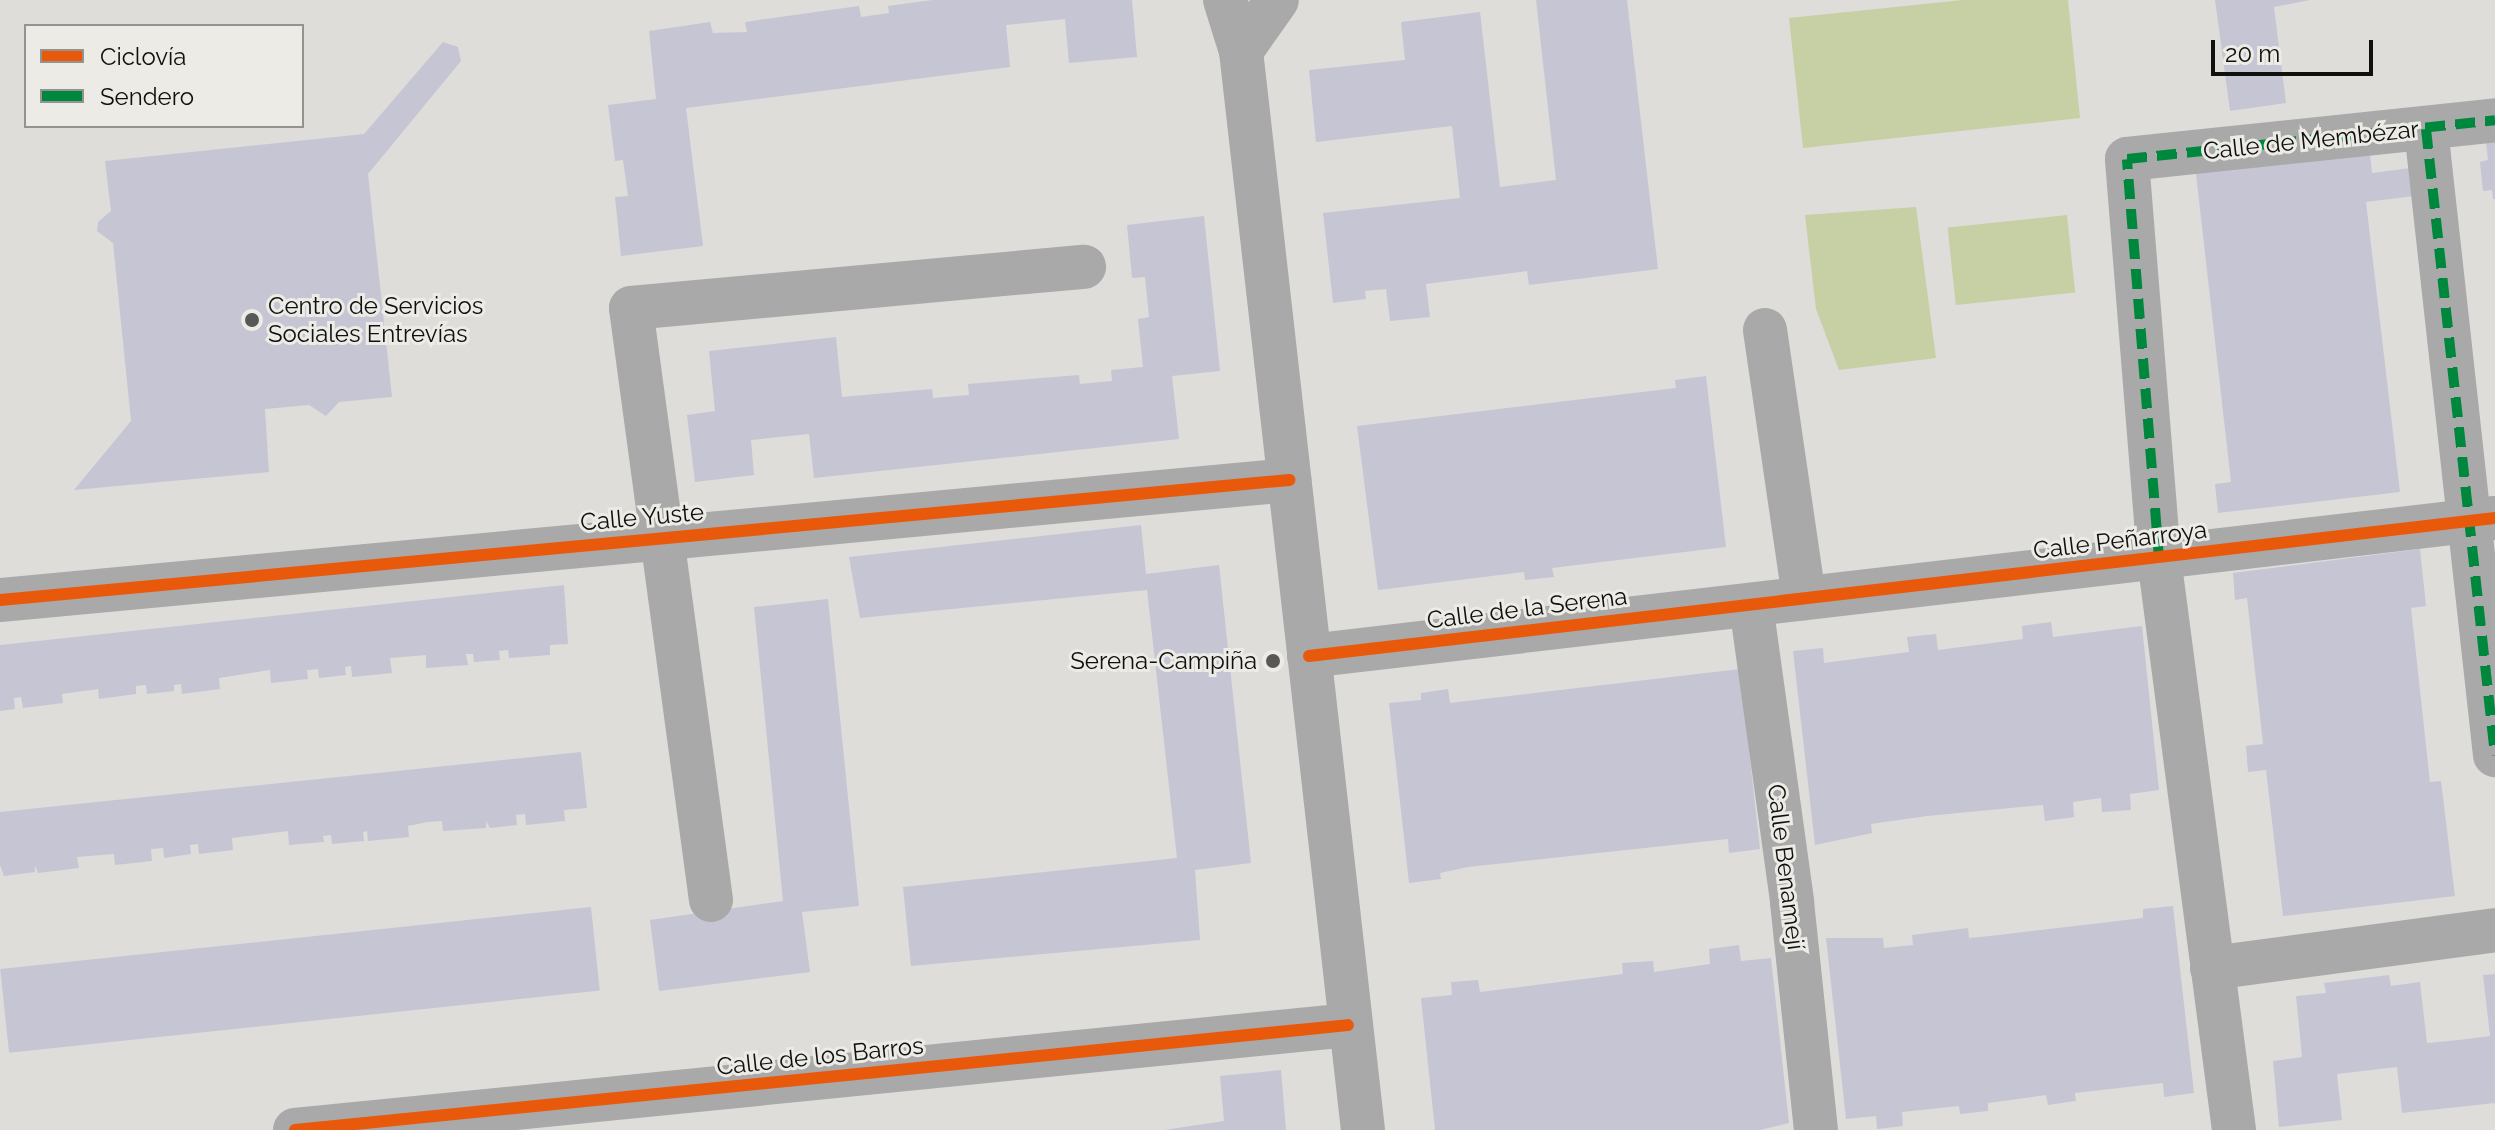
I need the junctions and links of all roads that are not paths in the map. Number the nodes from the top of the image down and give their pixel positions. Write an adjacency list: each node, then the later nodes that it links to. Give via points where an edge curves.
1 (1225, 0): 3 (street)
2 (1277, 0): 3 (street)
3 (1241, 51): 9 (street)
4 (2495, 120): 5 (street, Calle de Membézar)
5 (2426, 129): 6 (street, Calle de Membézar); 10 (street)
6 (2127, 159): 12 (street, Calle Peñarroya)
7 (1084, 267): 11 (street, Calle Yuste, via 631,308)
8 (1765, 330): 13 (street)
9 (1289, 480): 11 (street, Calle Yuste); 16 (street)
10 (2483, 520): 12 (street, Calle Peñarroya); 17 (street)
11 (665, 537): 14 (street, Calle Yuste); 18 (street)
12 (2159, 558): 13 (street, Calle Peñarroya); 20 (street, Calle Peñarroya)
13 (1804, 598): 15 (street, Calle Peñarroya)
14 (0, 600)
15 (1751, 605): 16 (street, Calle de la Serena); 24 (street, Calle Benamejí, via 1792,902)
16 (1309, 656): 21 (street)
17 (2495, 755)
18 (711, 900)
19 (2495, 930): 20 (street)
20 (2212, 968): 25 (street, Calle Peñarroya)
21 (1348, 1025): 22 (street, Calle de los Barros); 23 (street)
22 (295, 1130)
23 (1363, 1130)
24 (1816, 1130)
25 (2234, 1130)

